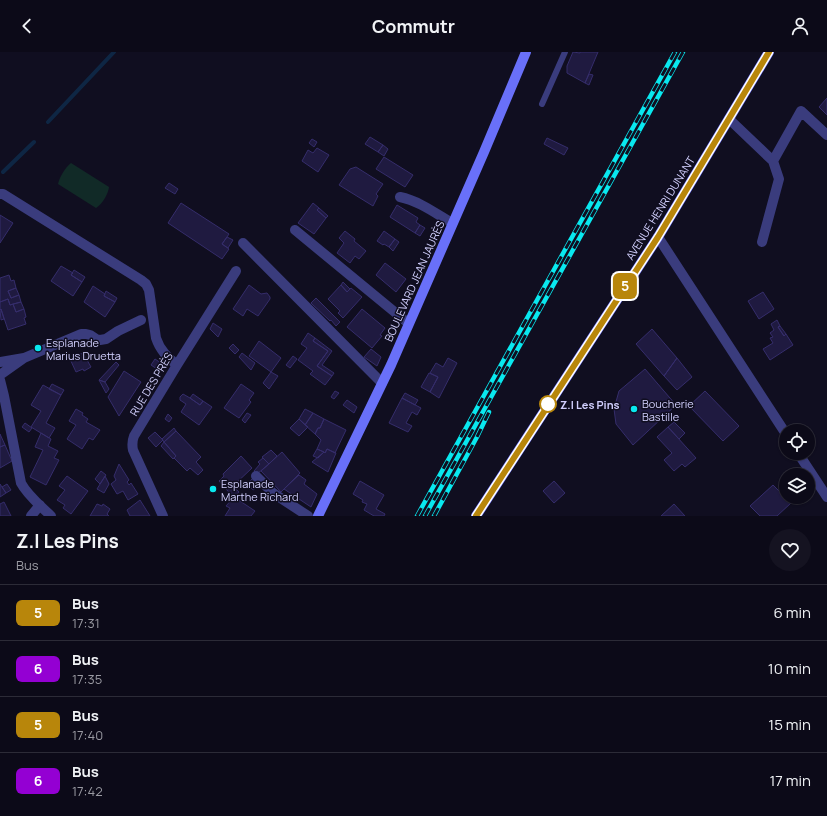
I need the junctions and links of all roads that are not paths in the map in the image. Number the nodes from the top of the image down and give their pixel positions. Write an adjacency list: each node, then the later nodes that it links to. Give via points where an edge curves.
1 (526, 52): 10 (street, BOULEVARD JEAN JAURÈS)
2 (565, 52): 4 (lane)
3 (769, 52): 5 (street, AVENUE HENRI DUNANT)
4 (542, 104)
5 (729, 119): 7 (street); 12 (street, AVENUE HENRI DUNANT)
6 (827, 135): 7 (street, via 801,111)
7 (773, 161): 13 (street, via 779,179)
8 (0, 194): 16 (street, via 146,284)
9 (400, 197): 10 (street, via 416,202)
10 (452, 223): 18 (street, BOULEVARD JEAN JAURÈS)
11 (295, 230): 18 (street)
12 (658, 237): 25 (street); 35 (street, AVENUE HENRI DUNANT)
13 (762, 242)
14 (243, 243): 24 (street)
15 (236, 271): 21 (street, RUE DES PRÈS)
16 (152, 316): 17 (lane); 21 (street, via 158,346)
17 (141, 320): 19 (street, via 100,340 90,334 81,334)
18 (408, 323): 24 (street, BOULEVARD JEAN JAURÈS)
19 (24, 358): 20 (street); 22 (street)
20 (0, 362)
21 (177, 365): 32 (street, RUE DES PRÈS, via 134,436 132,445)
22 (0, 374)
23 (0, 381): 29 (street, via 21,483)
24 (382, 383): 34 (street, BOULEVARD JEAN JAURÈS)
25 (780, 424)
26 (803, 460): 28 (street)
27 (256, 476): 33 (street, via 273,493)
28 (827, 497)
29 (40, 506): 30 (street); 31 (street)
30 (31, 516)
31 (51, 516)
32 (163, 516)
33 (308, 516)
34 (318, 516)
35 (476, 516)

